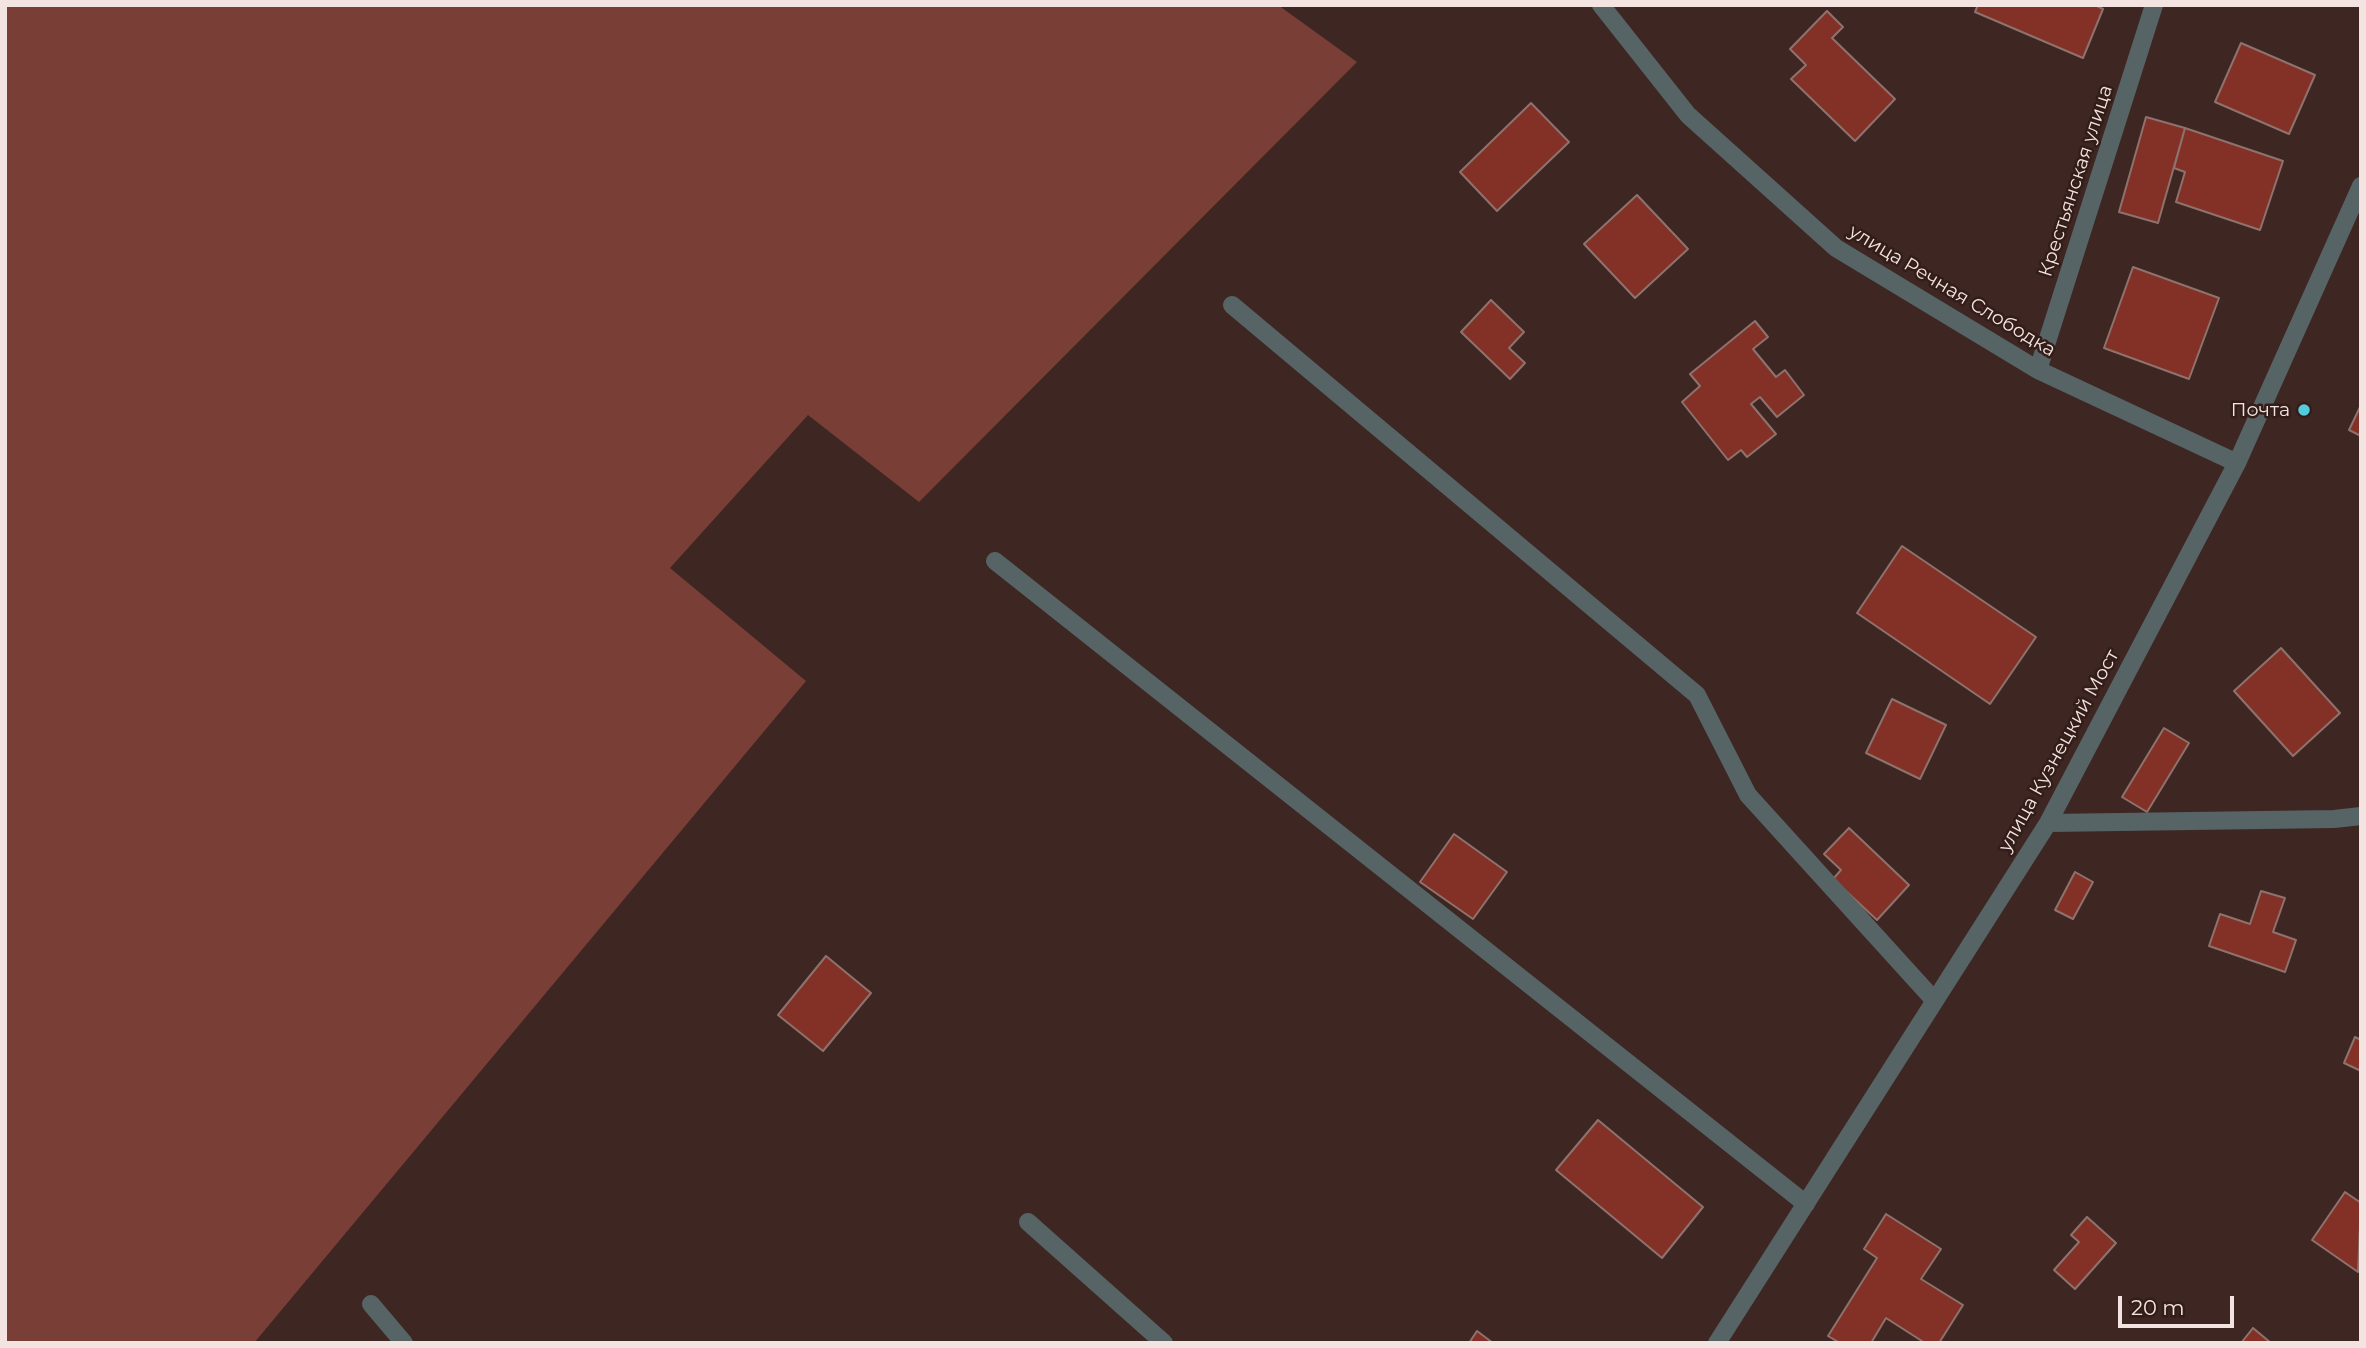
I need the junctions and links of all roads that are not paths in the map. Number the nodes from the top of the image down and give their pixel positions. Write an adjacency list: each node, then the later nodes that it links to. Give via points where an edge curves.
1 (1601, 5): 5 (street, улица Речная Слободка, via 1688,115 1836,248)
2 (2154, 5): 5 (street, Крестьянская улица)
3 (2361, 186): 6 (street, улица Кузнецкий Мост)
4 (1232, 305): 10 (street, via 1697,695 1748,795)
5 (2038, 370): 6 (street, улица Речная Слободка)
6 (2237, 463): 9 (street, улица Кузнецкий Мост)
7 (995, 561): 11 (street)
8 (2361, 816): 9 (street)
9 (2048, 823): 10 (street, улица Кузнецкий Мост)
10 (1934, 1000): 11 (street, улица Кузнецкий Мост)
11 (1806, 1204): 16 (street, улица Кузнецкий Мост)
12 (1028, 1222): 15 (street)
13 (371, 1304): 14 (street)
14 (404, 1343)
15 (1164, 1343)
16 (1717, 1343)

